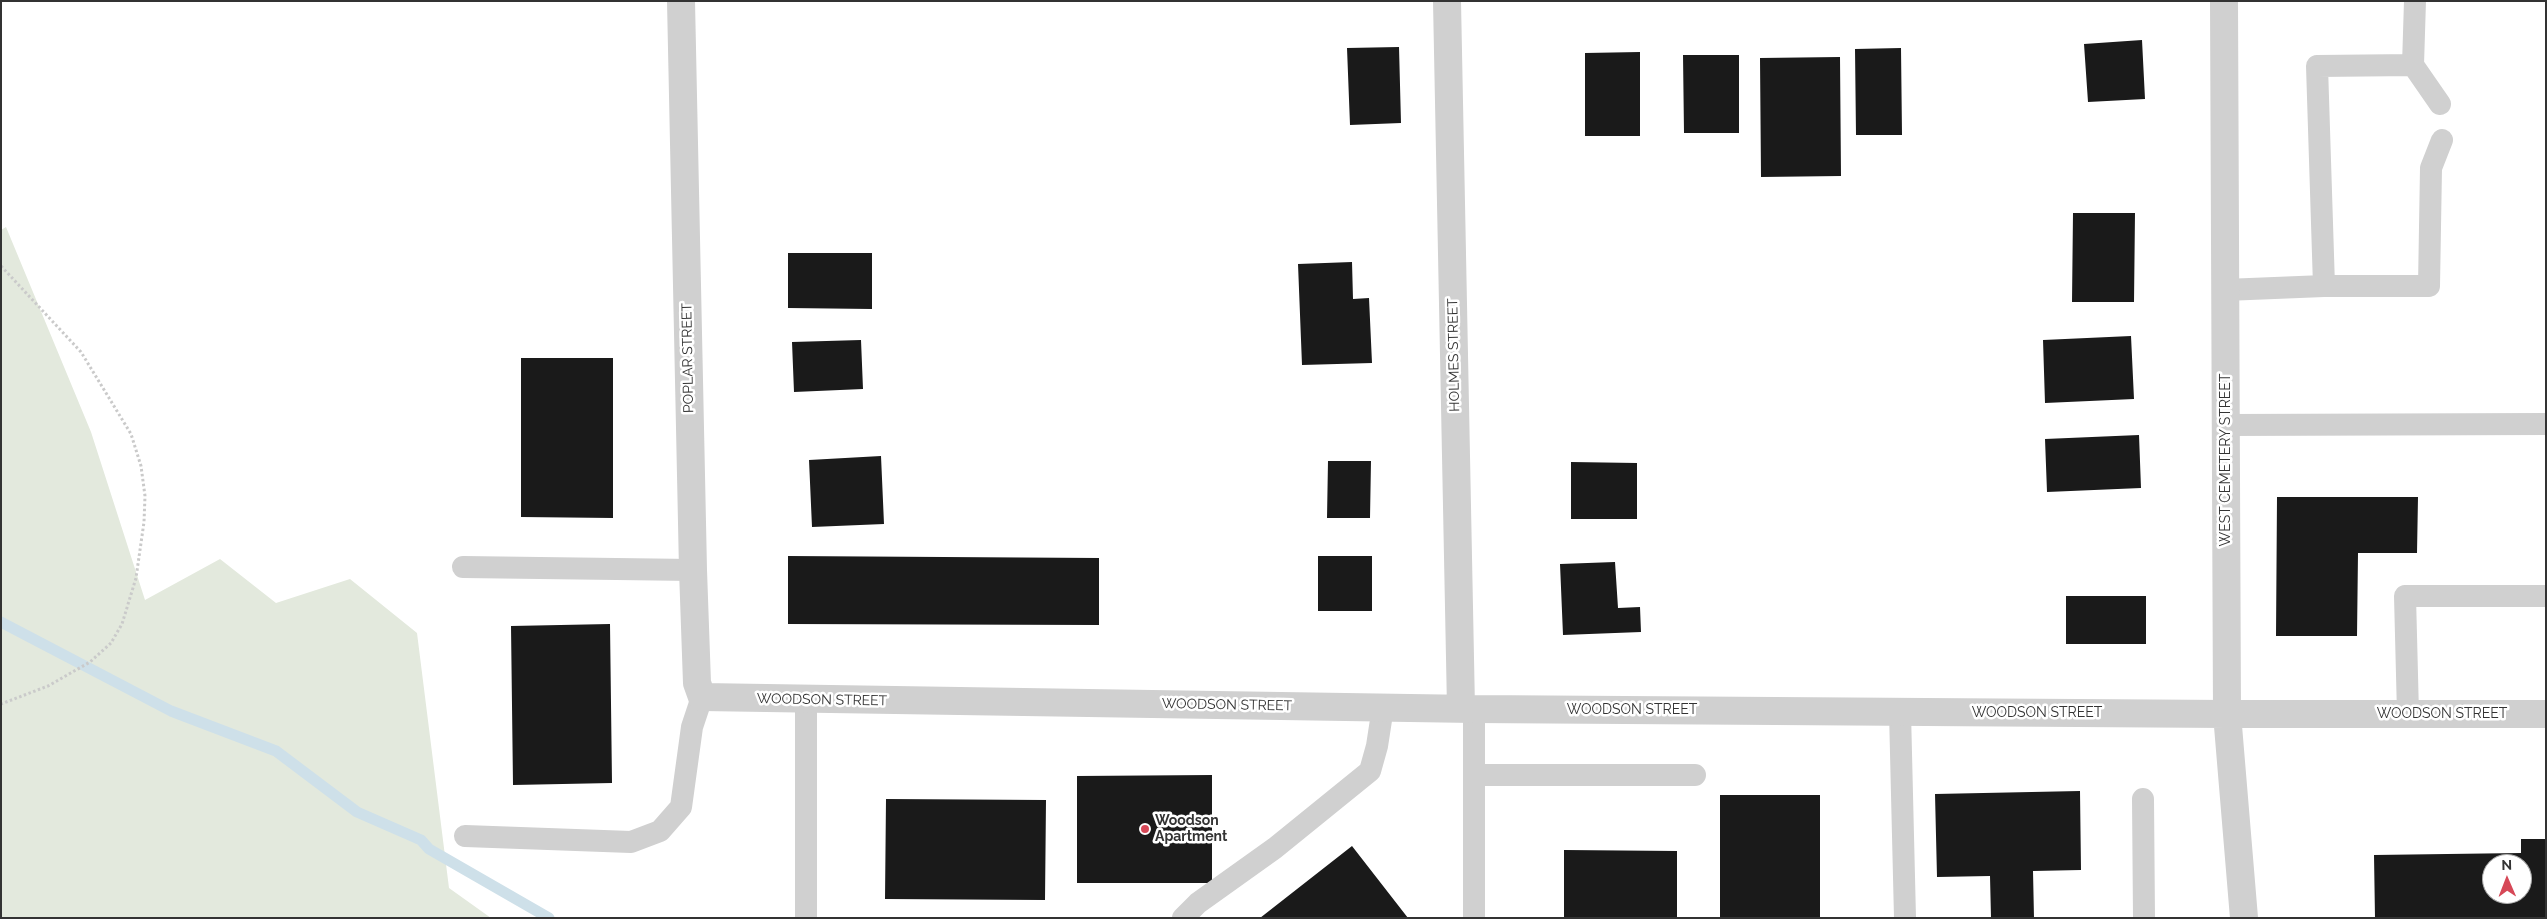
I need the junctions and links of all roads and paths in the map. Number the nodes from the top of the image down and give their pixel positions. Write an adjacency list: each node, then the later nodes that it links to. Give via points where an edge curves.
1 (681, 1): 14 (street, POPLAR STREET)
2 (1447, 1): 20 (street, HOLMES STREET)
3 (2224, 1): 10 (street, WEST CEMETERY STREET)
4 (2415, 1): 5 (lane)
5 (2413, 65): 6 (lane); 9 (lane, via 2317,66)
6 (2440, 104)
7 (2442, 140): 9 (lane, via 2431,168 2429,286)
8 (1, 266): 18 (path, via 81,352 131,434 142,466 145,496 139,559 127,610 111,643 90,662 48,686)
9 (2324, 286): 10 (lane)
10 (2225, 290): 12 (street, WEST CEMETERY STREET)
11 (2546, 424): 12 (lane)
12 (2226, 425): 22 (street, WEST CEMETERY STREET)
13 (463, 567): 14 (lane)
14 (693, 570): 16 (street, POPLAR STREET, via 697,683)
15 (2546, 596): 23 (lane, via 2405,596)
16 (710, 698): 17 (street, WOODSON STREET); 28 (lane, via 692,727 680,807 660,831 631,842)
17 (806, 700): 19 (street, WOODSON STREET); 29 (lane)
18 (1, 704)
19 (1383, 707): 20 (street, WOODSON STREET); 30 (lane, via 1370,771 1275,848 1198,903)
20 (1468, 708): 21 (street, WOODSON STREET); 25 (lane)
21 (1900, 712): 22 (street, WOODSON STREET); 32 (lane)
22 (2227, 714): 23 (street, WOODSON STREET); 34 (street, WEST CEMETERY STREET)
23 (2408, 714): 24 (street, WOODSON STREET)
24 (2546, 714)
25 (1474, 775): 26 (lane); 31 (lane)
26 (1695, 775)
27 (2143, 799): 33 (lane)
28 (465, 836)
29 (806, 918)
30 (1183, 918)
31 (1474, 918)
32 (1905, 918)
33 (2144, 918)
34 (2244, 918)

